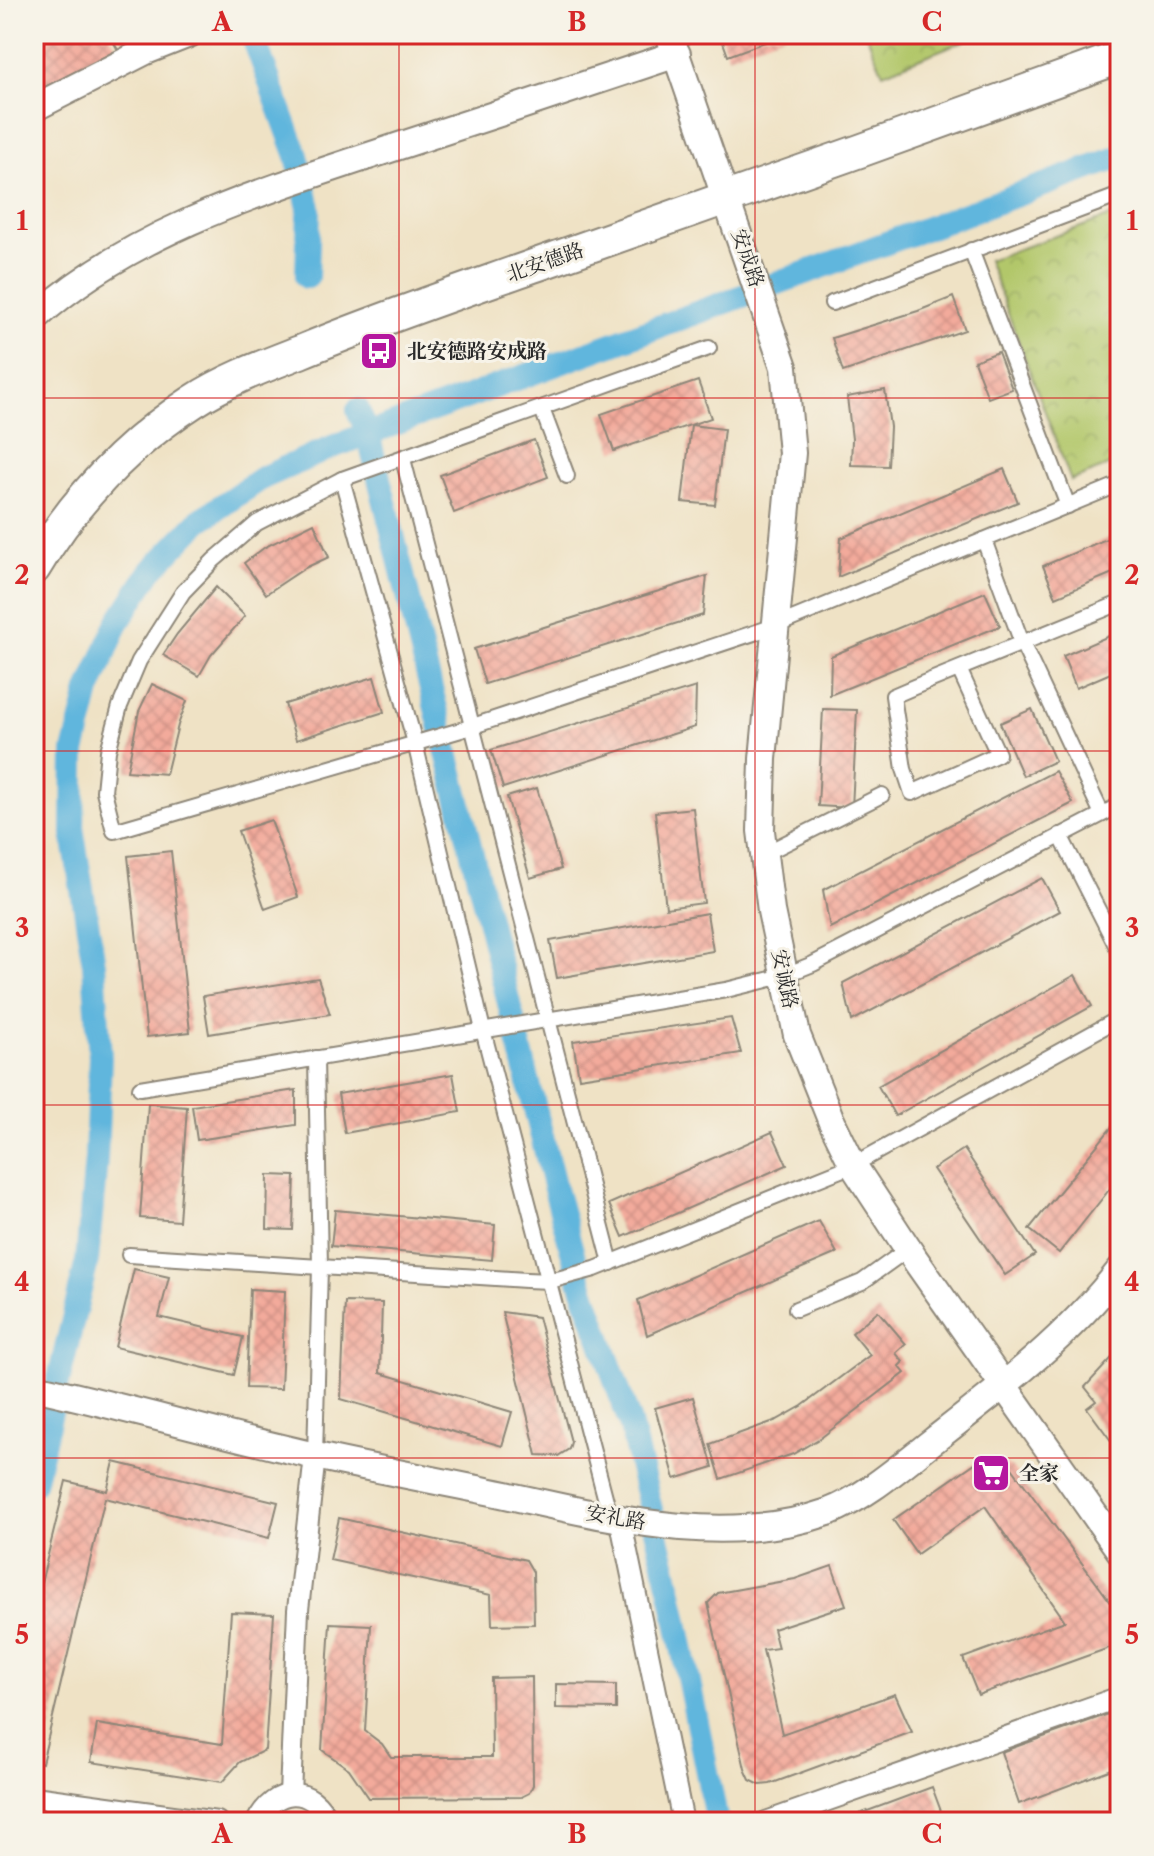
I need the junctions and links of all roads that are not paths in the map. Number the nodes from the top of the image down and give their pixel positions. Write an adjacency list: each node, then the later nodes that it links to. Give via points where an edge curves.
1 (189, 34): 4 (street)
2 (673, 44): 6 (street, 安成路); 10 (street, via 190,223 121,256 63,292)
3 (1120, 57): 6 (street, 北安德路)
4 (34, 108)
5 (1120, 195): 7 (lane)
6 (727, 198): 9 (street, 安成路); 19 (street, 北安德路, via 365,325 197,399 105,472 69,513)
7 (971, 250): 8 (lane); 17 (lane)
8 (832, 303)
9 (768, 317): 21 (street, 安诚路, via 784,367 792,453)
10 (34, 319)
11 (709, 348): 12 (lane)
12 (542, 409): 13 (lane); 14 (lane)
13 (396, 462): 15 (lane); 24 (lane)
14 (567, 476)
15 (342, 479): 25 (lane); 25 (lane, via 257,523 183,592 158,628 120,706 108,751 104,791 114,831)
16 (1120, 484): 17 (lane)
17 (1068, 506): 18 (lane)
18 (984, 540): 21 (lane); 22 (lane)
19 (34, 568)
20 (1120, 603): 22 (lane)
21 (775, 626): 24 (lane); 30 (street, 安诚路, via 763,759)
22 (1022, 643): 23 (lane); 28 (lane)
23 (959, 669): 23 (lane, via 998,754 912,793 893,696)
24 (466, 728): 25 (lane); 33 (lane)
25 (420, 742): 35 (lane)
26 (882, 795): 30 (lane)
27 (1120, 805): 28 (lane)
28 (1102, 814): 29 (lane)
29 (1060, 835): 31 (lane); 32 (lane)
30 (764, 854): 32 (street, 安诚路)
31 (1120, 953)
32 (783, 976): 33 (lane); 38 (street, 安诚路, via 797,1035)
33 (544, 1018): 35 (lane); 41 (lane)
34 (1120, 1018): 38 (lane)
35 (489, 1029): 36 (lane); 44 (lane)
36 (316, 1058): 37 (lane); 42 (lane)
37 (140, 1088)
38 (853, 1165): 39 (street, 安诚路); 41 (lane)
39 (908, 1249): 45 (lane, via 862,1282); 46 (street, 安诚路)
40 (129, 1255): 42 (lane)
41 (611, 1263): 44 (lane)
42 (320, 1267): 44 (lane); 48 (lane)
43 (1120, 1270): 46 (street, 安礼路, via 1055,1341)
44 (556, 1280): 49 (lane)
45 (796, 1309)
46 (1005, 1385): 49 (street, 安礼路, via 884,1480 830,1511 771,1526 705,1529); 50 (street, 安诚路)
47 (34, 1387): 48 (street, 安礼路)
48 (315, 1456): 49 (street, 安礼路); 52 (street, via 298,1610)
49 (623, 1519): 57 (street)
50 (1120, 1551)
51 (1120, 1697): 58 (street)
52 (290, 1794): 55 (street, via 269,1802); 56 (street, via 306,1796 320,1806)
53 (34, 1797): 54 (street)
54 (217, 1822)
55 (257, 1822)
56 (328, 1822)
57 (683, 1822)
58 (766, 1822)

